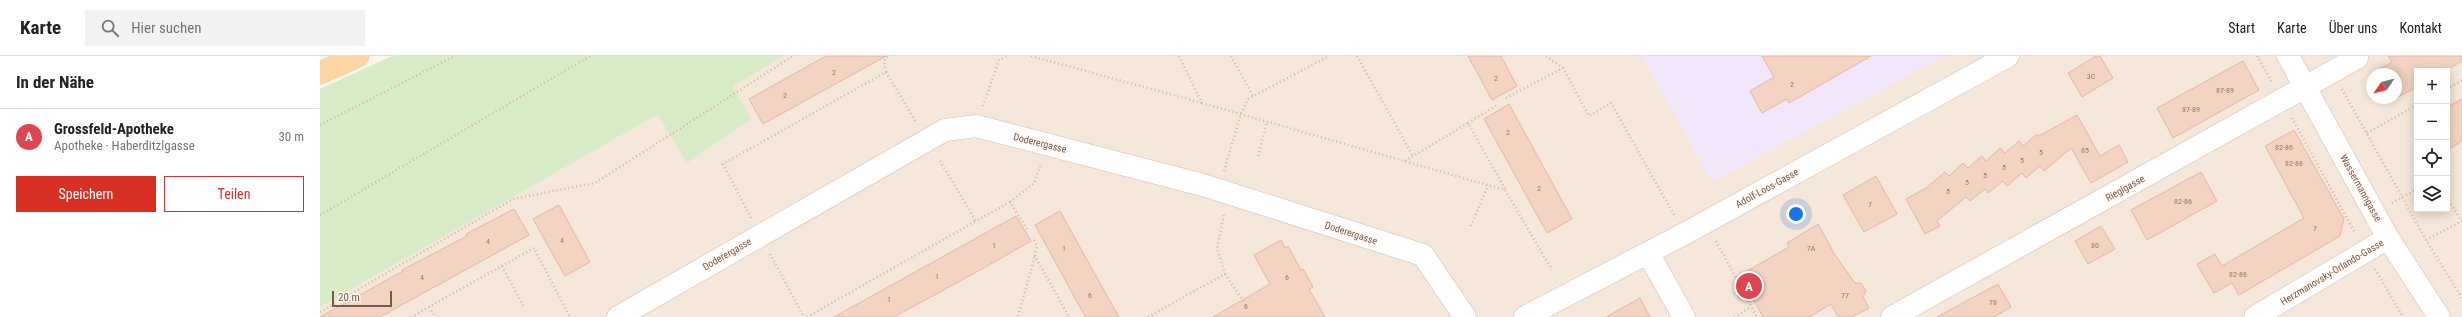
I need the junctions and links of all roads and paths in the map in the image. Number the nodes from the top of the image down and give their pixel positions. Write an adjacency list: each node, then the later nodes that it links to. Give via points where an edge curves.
1 (358, 56): 21 (main road)
2 (455, 56): 35 (path)
3 (590, 56): 48 (path)
4 (793, 56): 72 (path, via 595,183 513,199)
5 (888, 56): 19 (path, via 884,61)
6 (1005, 56): 31 (path, via 999,60)
7 (1031, 56): 28 (path)
8 (1178, 56): 28 (path)
9 (1231, 56): 25 (path)
10 (1329, 56): 16 (path)
11 (1357, 56): 39 (path)
12 (1546, 56): 18 (path)
13 (2008, 56): 55 (street, Adolf-Loos-Gasse)
14 (2257, 56): 27 (path)
15 (2288, 56): 23 (street, Wassermanngasse)
16 (1325, 57): 25 (path)
17 (2357, 58): 20 (street, Rieglgasse)
18 (1563, 68): 26 (path); 55 (path, via 1589,116 1610,103)
19 (886, 72): 36 (path); 52 (path, via 722,164)
20 (2333, 72): 23 (street, Rieglgasse); 37 (path)
21 (320, 73)
22 (2462, 80): 24 (path)
23 (2306, 87): 27 (street, Rieglgasse); 56 (street, Wassermanngasse)
24 (2450, 87)
25 (1253, 96): 32 (path, via 1248,99)
26 (1506, 98)
27 (2282, 100): 60 (path); 86 (street, Rieglgasse)
28 (1202, 103): 32 (path)
29 (1496, 106): 34 (path)
30 (2414, 107): 37 (path)
31 (981, 111)
32 (1241, 114): 33 (path); 43 (path)
33 (1267, 122): 38 (path); 41 (path)
34 (1468, 123): 39 (path); 45 (path)
35 (320, 125)
36 (920, 129)
37 (2367, 133): 58 (path)
38 (1258, 156)
39 (1413, 156): 41 (path)
40 (940, 161): 50 (path)
41 (1405, 162): 44 (path)
42 (1041, 164): 47 (path, via 1034,183)
43 (1223, 176)
44 (1488, 185): 45 (path); 53 (path)
45 (1505, 190): 65 (path)
46 (2450, 201): 51 (path)
47 (1010, 202): 50 (path); 54 (path)
48 (320, 215)
49 (1224, 215): 66 (path, via 1216,248)
50 (976, 221): 77 (path)
51 (2462, 221): 58 (path)
52 (753, 222)
53 (1471, 226)
54 (1027, 229)
55 (1684, 234): 61 (street, Adolf-Loos-Gasse)
56 (2388, 238): 60 (street, Herzmanovsky-Orlando-Gasse); 89 (street, Wassermanngasse)
57 (1034, 240): 63 (path, via 1037,246)
58 (2426, 240): 67 (path)
59 (1711, 244): 71 (path, via 1717,241)
60 (2365, 252): 87 (street, Herzmanovsky-Orlando-Gasse); 88 (path)
61 (1648, 253): 82 (street, Adolf-Loos-Gasse); 83 (street)
62 (770, 254): 77 (path)
63 (1035, 256): 78 (path); 79 (path)
64 (502, 266): 69 (path); 70 (path); 75 (path, via 534,248)
65 (1552, 270)
66 (1225, 274): 68 (path); 80 (path)
67 (2462, 298)
68 (1244, 302)
69 (429, 307): 73 (path); 74 (path)
70 (524, 307)
71 (1751, 307): 84 (path); 85 (path)
72 (320, 312)
73 (411, 317)
74 (435, 317)
75 (570, 317)
76 (618, 317): 81 (street, Doderergasse, via 945,130 976,126 1203,185 1423,255)
77 (806, 317)
78 (1018, 317)
79 (1068, 317)
80 (1148, 317)
81 (1465, 317)
82 (1525, 317)
83 (1684, 317)
84 (1734, 317)
85 (1757, 317)
86 (1892, 317)
87 (2256, 317)
88 (2402, 317)
89 (2439, 317)

